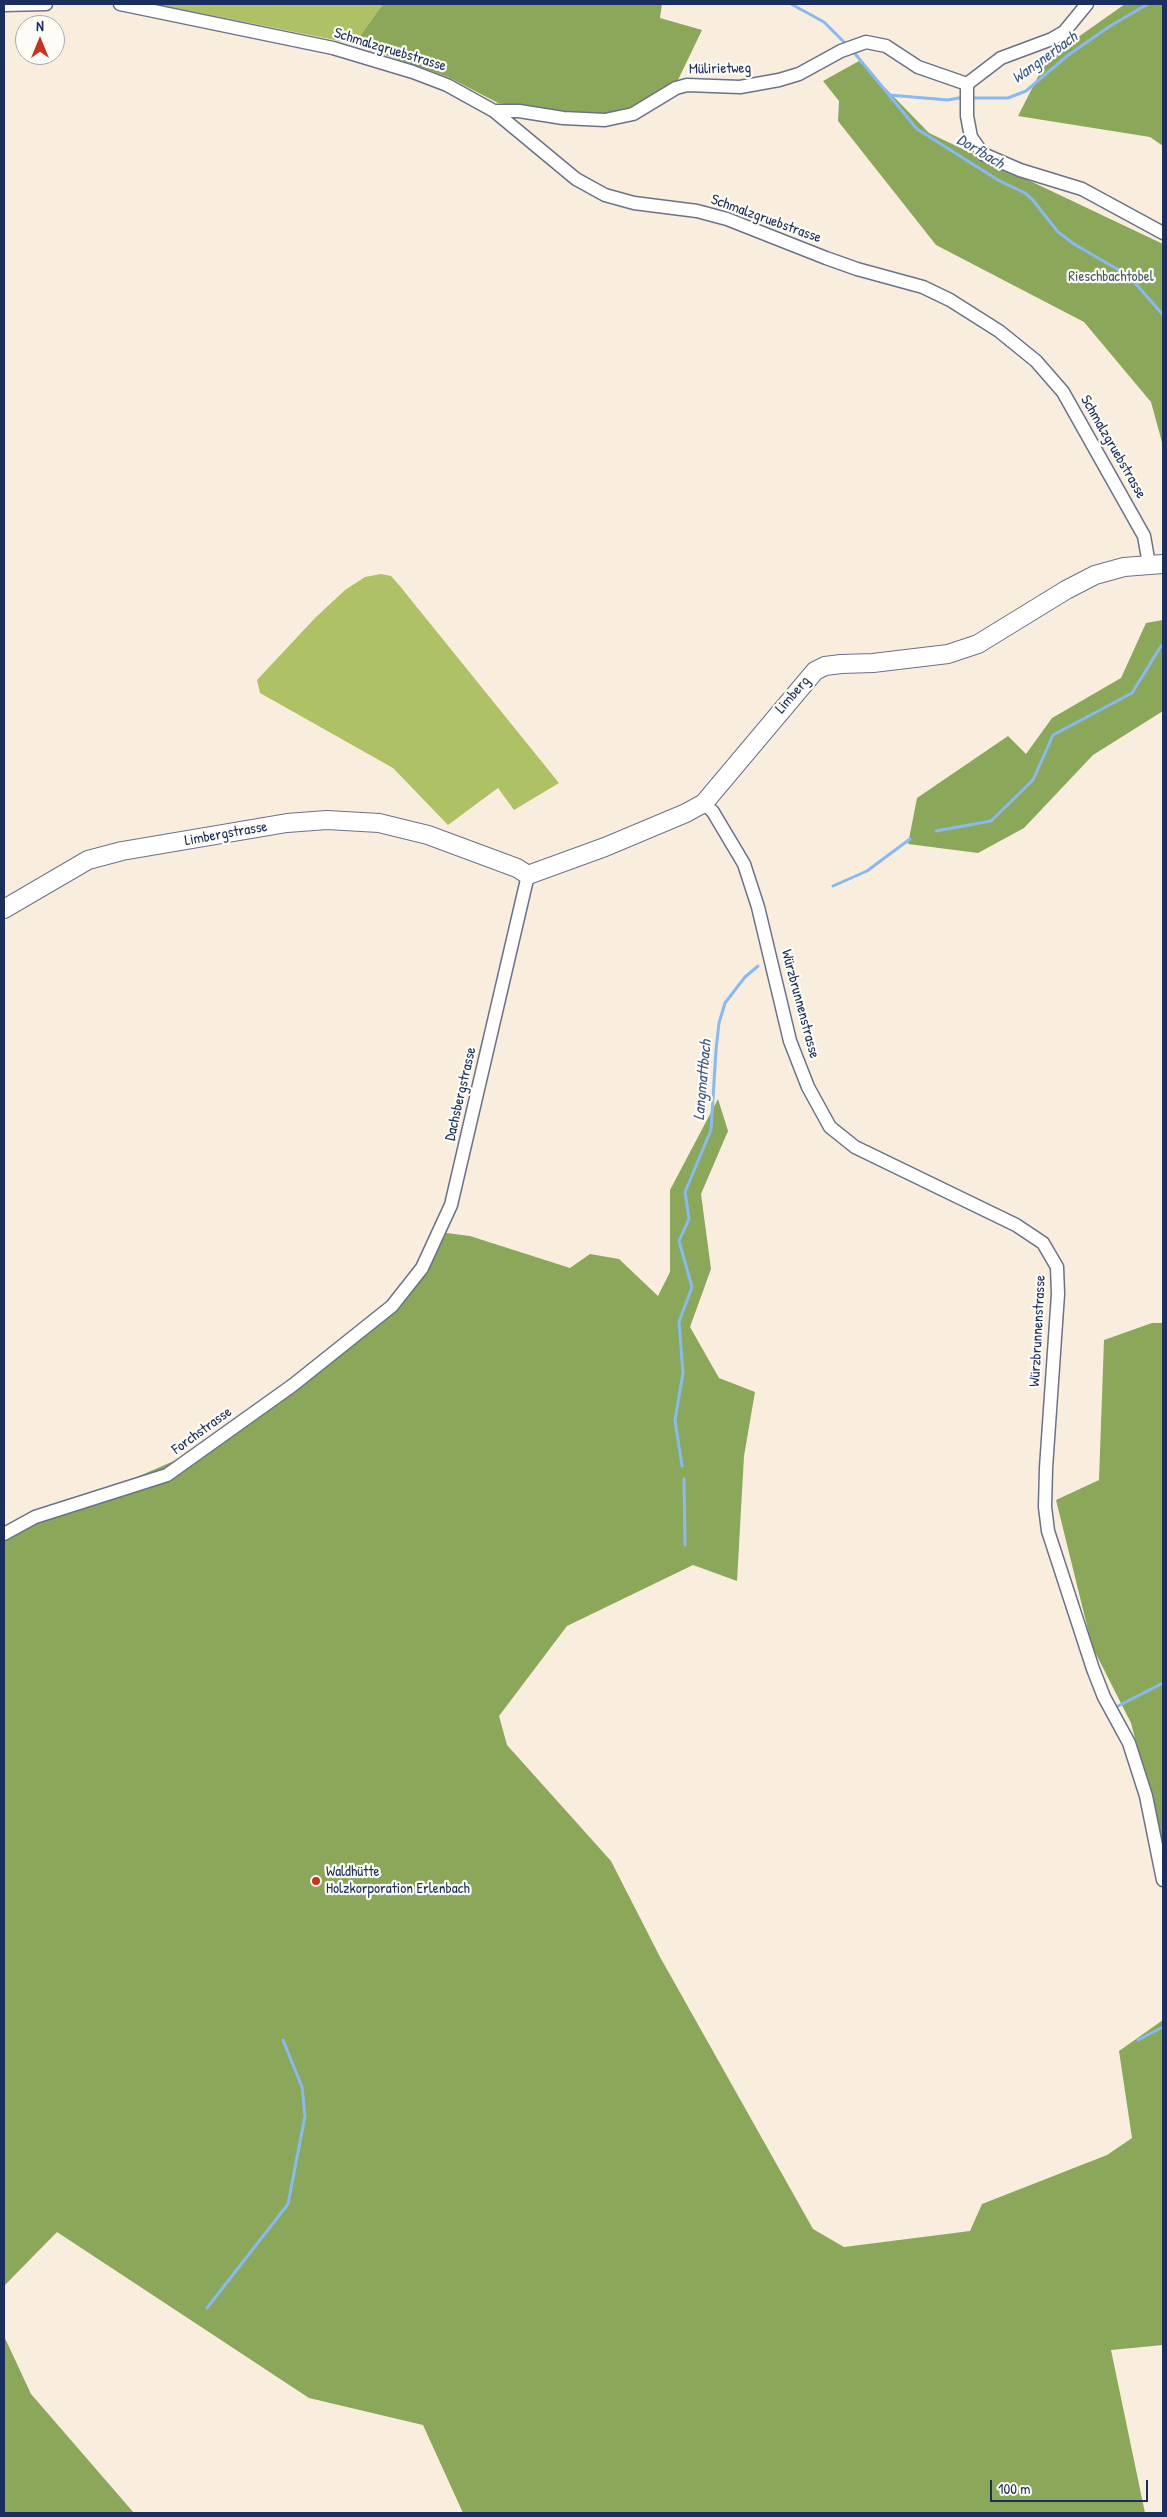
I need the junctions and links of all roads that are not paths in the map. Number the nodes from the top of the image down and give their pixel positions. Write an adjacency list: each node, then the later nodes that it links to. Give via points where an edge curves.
1 (46, 4): 4 (street)
2 (120, 4): 6 (street, Schmalzgruebstrasse, via 333,48 447,85)
3 (1087, 4): 5 (street, via 1064,32 1000,58)
4 (4, 5)
5 (967, 94): 6 (street, Mülirietweg, via 874,42 858,44 799,74 760,85 687,85 676,88 633,114 605,120); 7 (street, via 971,137 983,154 1020,170 1082,189)
6 (494, 111): 8 (street, Schmalzgruebstrasse, via 576,179 605,195 727,219 857,269 923,288 950,300 999,331 1036,361 1063,392 1144,536)
7 (1163, 233)
8 (1156, 564): 9 (street, Limberg, via 1124,567 1096,575 978,644 948,654 841,664 815,671)
9 (704, 803): 10 (street, Limberg, via 605,847); 14 (street, Würzbrunnenstrasse, via 713,812 744,864 758,907 790,1041 808,1087 830,1127 855,1147 1016,1225 1043,1243 1057,1267 1046,1468 1048,1531 1093,1669 1129,1743 1146,1796)
10 (528, 875): 11 (street, Limbergstrasse, via 428,835 378,823 327,820 287,823 122,851 88,860); 12 (street, Dachsbergstrasse, via 451,1205 422,1268)
11 (4, 908)
12 (392, 1306): 13 (street, Forchstrasse, via 293,1384 167,1475 35,1517)
13 (4, 1534)
14 (1163, 1880)

